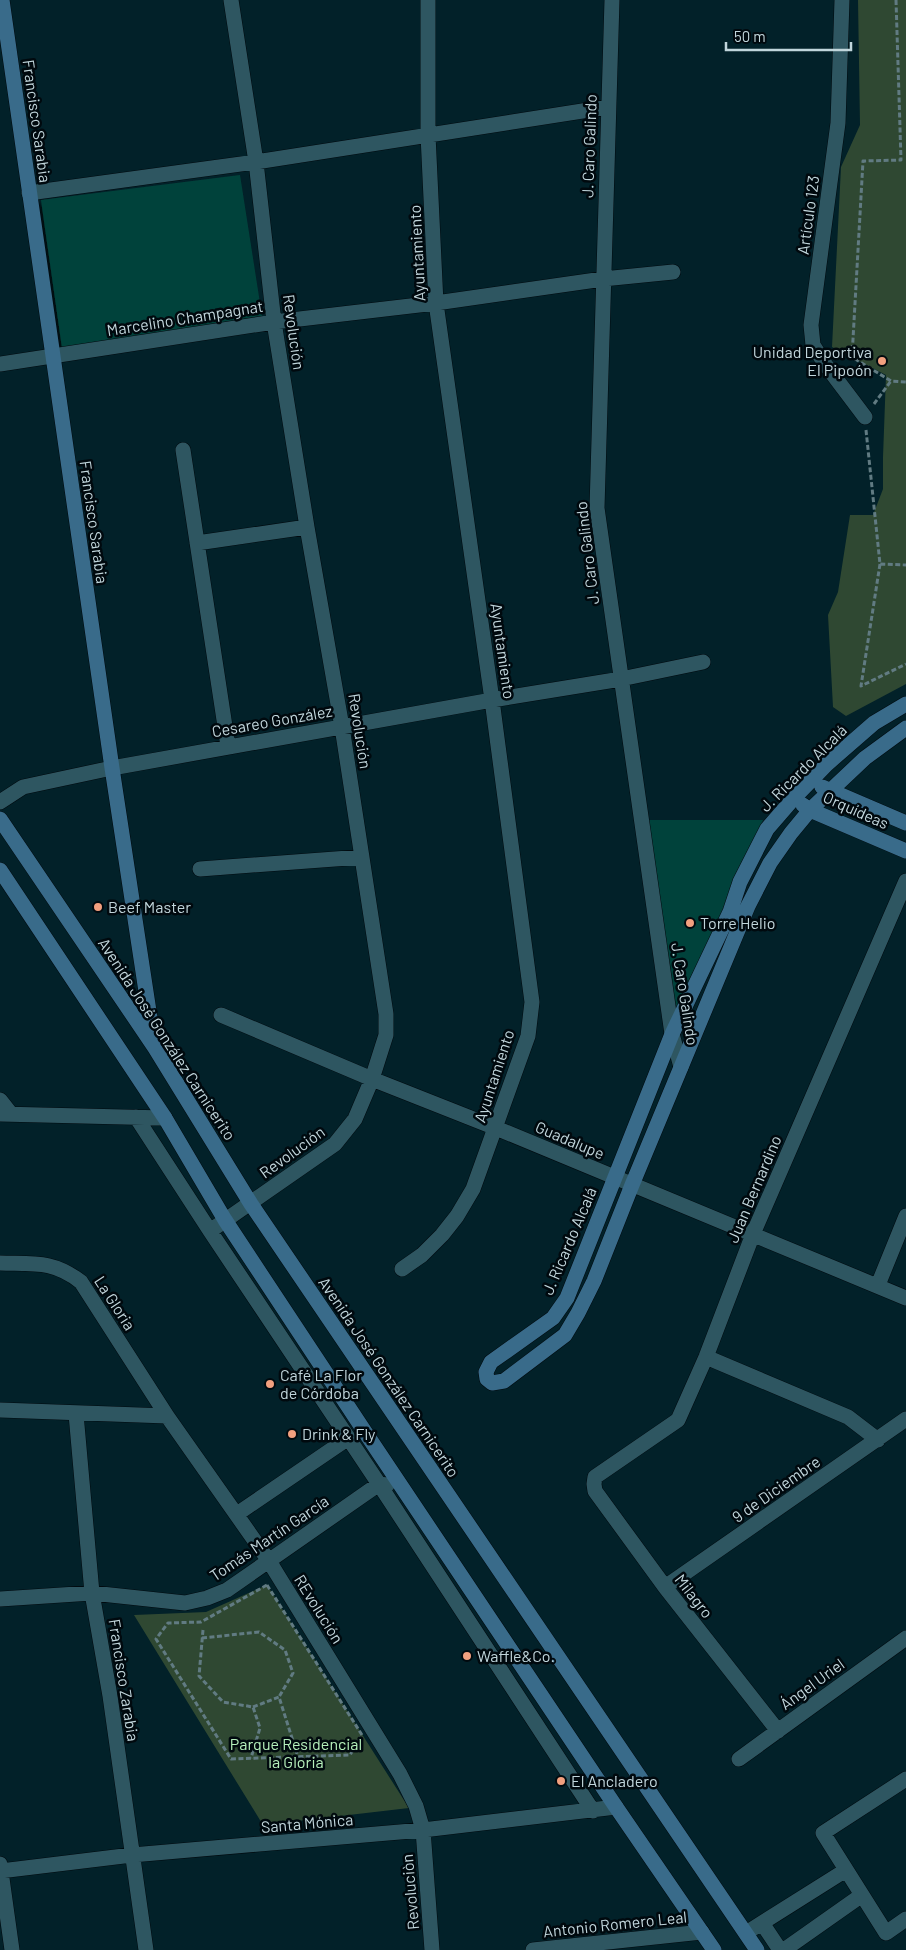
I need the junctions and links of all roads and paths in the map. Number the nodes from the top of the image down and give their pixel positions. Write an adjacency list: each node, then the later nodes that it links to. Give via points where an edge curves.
1 (2, 0): 11 (street, Francisco Sarabia)
2 (231, 0): 10 (street, Revolución)
3 (428, 0): 8 (street, Ayuntamiento)
4 (612, 0): 7 (street, J. Caro Galindo)
5 (842, 0): 20 (street, Artículo 123, via 838,123 811,325 813,345)
6 (896, 0): 9 (path)
7 (608, 107): 8 (street); 13 (street, J. Caro Galindo)
8 (428, 135): 10 (street); 14 (street, Ayuntamiento)
9 (904, 161): 18 (path, via 863,161 852,357)
10 (256, 162): 11 (street); 15 (street, Revolución)
11 (29, 193): 16 (street, Francisco Sarabia)
12 (673, 272): 13 (street, Marcelino Champagnat)
13 (603, 279): 14 (street, Marcelino Champagnat); 28 (street, J. Caro Galindo, via 597,508)
14 (436, 303): 15 (street, Marcelino Champagnat); 29 (street, Ayuntamiento)
15 (274, 322): 16 (street, Marcelino Champagnat); 22 (street, Revolución)
16 (52, 356): 17 (street, Marcelino Champagnat); 34 (street, Francisco Sarabia)
17 (0, 364)
18 (892, 381): 19 (path); 20 (path)
19 (906, 382)
20 (865, 417): 24 (path)
21 (183, 450): 23 (street)
22 (307, 527): 23 (street); 31 (street, Revolución)
23 (197, 543): 33 (street)
24 (880, 564): 25 (path); 27 (path, via 861,686)
25 (906, 565)
26 (703, 662): 28 (street, Cesareo González)
27 (906, 664)
28 (621, 679): 29 (street, Cesareo González); 48 (street, J. Caro Galindo)
29 (492, 700): 31 (street, Cesareo González); 56 (street, Ayuntamiento, via 532,1002 528,1036)
30 (906, 704): 35 (street, J. Ricardo Alcalá, via 874,723)
31 (342, 727): 33 (street, Cesareo González); 43 (street, Revolución)
32 (906, 728): 36 (street, J. Ricardo Alcalá)
33 (228, 746): 34 (street, Cesareo González)
34 (112, 768): 38 (street, Cesareo González, via 24,787); 49 (street, Francisco Sarabia)
35 (812, 780): 36 (street, Orquídeas); 37 (street, J. Ricardo Alcalá)
36 (828, 791): 39 (street, J. Ricardo Alcalá); 41 (street, Orquídeas)
37 (793, 798): 39 (street, Orquídeas); 48 (street, J. Ricardo Alcalá, via 767,828)
38 (0, 802)
39 (810, 810): 42 (street, Orquídeas); 50 (street, J. Ricardo Alcalá, via 770,863 748,906)
40 (0, 819): 49 (street, Avenida José González Carnicerito)
41 (906, 823)
42 (906, 852)
43 (362, 857): 44 (street); 51 (street, Revolución, via 386,1014 386,1035)
44 (200, 869)
45 (0, 870): 55 (street)
46 (906, 881): 63 (street, Juan Bernardino)
47 (220, 1015): 51 (street, Guadalupe)
48 (672, 1034): 50 (street, J. Caro Galindo); 57 (street, J. Ricardo Alcalá)
49 (155, 1048): 59 (street, Avenida José González Carnicerito)
50 (681, 1067): 58 (street, J. Ricardo Alcalá)
51 (372, 1079): 56 (street, Guadalupe); 59 (street, Revolución, via 355,1119 336,1144)
52 (0, 1100): 53 (street)
53 (6, 1114): 54 (street)
54 (136, 1117): 55 (street); 62 (street)
55 (165, 1118): 61 (street)
56 (496, 1128): 57 (street, Guadalupe); 65 (street, Ayuntamiento, via 473,1189 457,1216 429,1248)
57 (615, 1178): 58 (street, Guadalupe); 58 (street, J. Ricardo Alcalá, via 567,1298 553,1318 491,1362 486,1372 492,1383 504,1381 565,1334 594,1281)
58 (632, 1185): 63 (street, Guadalupe)
59 (251, 1204): 61 (street, Revolución); 103 (street, Avenida José González Carnicerito)
60 (906, 1216): 66 (street)
61 (225, 1220): 62 (street, Revolución); 77 (street)
62 (210, 1232): 73 (street)
63 (753, 1234): 66 (street, Guadalupe); 68 (street, Juan Bernardino)
64 (0, 1263): 71 (street, La Gloria, via 51,1264 68,1271 81,1282)
65 (402, 1269)
66 (878, 1285): 67 (street, Guadalupe)
67 (906, 1298)
68 (706, 1357): 74 (street, via 848,1417); 75 (street, Juan Bernardino, via 678,1420)
69 (0, 1410): 70 (street)
70 (76, 1414): 71 (street); 81 (street, Francisco Zarabia)
71 (167, 1416): 78 (street, REvolución)
72 (906, 1419): 74 (street, 9 de Diciembre)
73 (347, 1438): 76 (street); 78 (street)
74 (878, 1440): 80 (street, 9 de Diciembre)
75 (595, 1477): 80 (street, Milagro, via 596,1491)
76 (379, 1484): 77 (street); 79 (street, Tomás Martín García); 94 (street)
77 (402, 1485): 93 (street)
78 (237, 1514): 79 (street, REvolución)
79 (268, 1561): 81 (street, Tomás Martín García, via 227,1590 186,1603); 95 (street, REvolución, via 400,1774 416,1806)
80 (665, 1587): 88 (street, Milagro)
81 (92, 1593): 82 (street, Tomás Martín García); 96 (street, Francisco Zarabia)
82 (0, 1599)
83 (203, 1630): 84 (path)
84 (202, 1638): 86 (path, via 259,1632 285,1650 292,1673); 87 (path, via 199,1676 223,1702)
85 (906, 1638): 88 (street, Ángel Uriel)
86 (279, 1698): 87 (path); 89 (path)
87 (253, 1707): 90 (path, via 260,1728)
88 (778, 1731): 91 (street, Ángel Uriel)
89 (298, 1757): 90 (path); 90 (path, via 350,1755 362,1735 267,1585 201,1622 168,1623 156,1639 231,1759)
90 (251, 1758)
91 (739, 1759)
92 (906, 1779): 98 (street, via 823,1833)
93 (616, 1807): 94 (street, Santa Mónica); 102 (street)
94 (593, 1811): 95 (street, Santa Mónica)
95 (423, 1830): 96 (street, Santa Mónica); 106 (street, Revoluciòn)
96 (132, 1856): 97 (street, Santa Mónica); 105 (street, Francisco Zarabia)
97 (0, 1868): 104 (street)
98 (846, 1870): 99 (street); 101 (street)
99 (862, 1895): 100 (street, via 886,1933); 110 (street)
100 (906, 1919)
101 (762, 1923): 103 (street); 110 (street)
102 (702, 1932): 107 (street, Antonio Romero Leal); 108 (street)
103 (746, 1933): 109 (street, Avenida José González Carnicerito)
104 (12, 1950)
105 (146, 1950)
106 (432, 1950)
107 (532, 1950)
108 (714, 1950)
109 (757, 1950)
110 (782, 1950)

